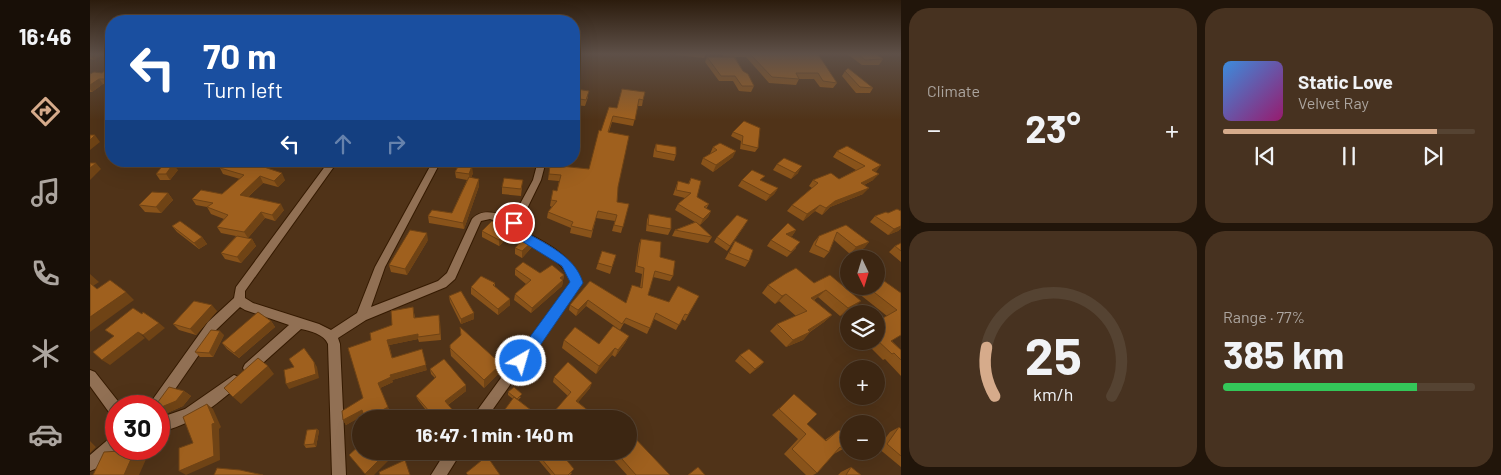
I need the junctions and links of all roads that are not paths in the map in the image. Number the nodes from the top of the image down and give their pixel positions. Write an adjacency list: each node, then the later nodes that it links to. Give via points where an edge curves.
1 (330, 167): 5 (street, via 240,290)
2 (434, 167): 6 (street, via 380,266)
3 (540, 167): 4 (street)
4 (514, 223): 6 (street, via 482,215 477,219 451,276 442,284); 12 (street, via 516,232 566,263 577,283)
5 (238, 300): 7 (street, via 248,307); 10 (street, via 212,326)
6 (362, 316): 8 (street)
7 (299, 323): 8 (street); 13 (street, via 208,402)
8 (331, 336): 17 (street, via 334,344)
9 (90, 376): 11 (street)
10 (163, 395)
11 (105, 396)
12 (485, 410)
13 (170, 423)
14 (105, 451): 16 (street)
15 (449, 460): 18 (street)
16 (90, 464)
17 (338, 475)
18 (438, 475)

